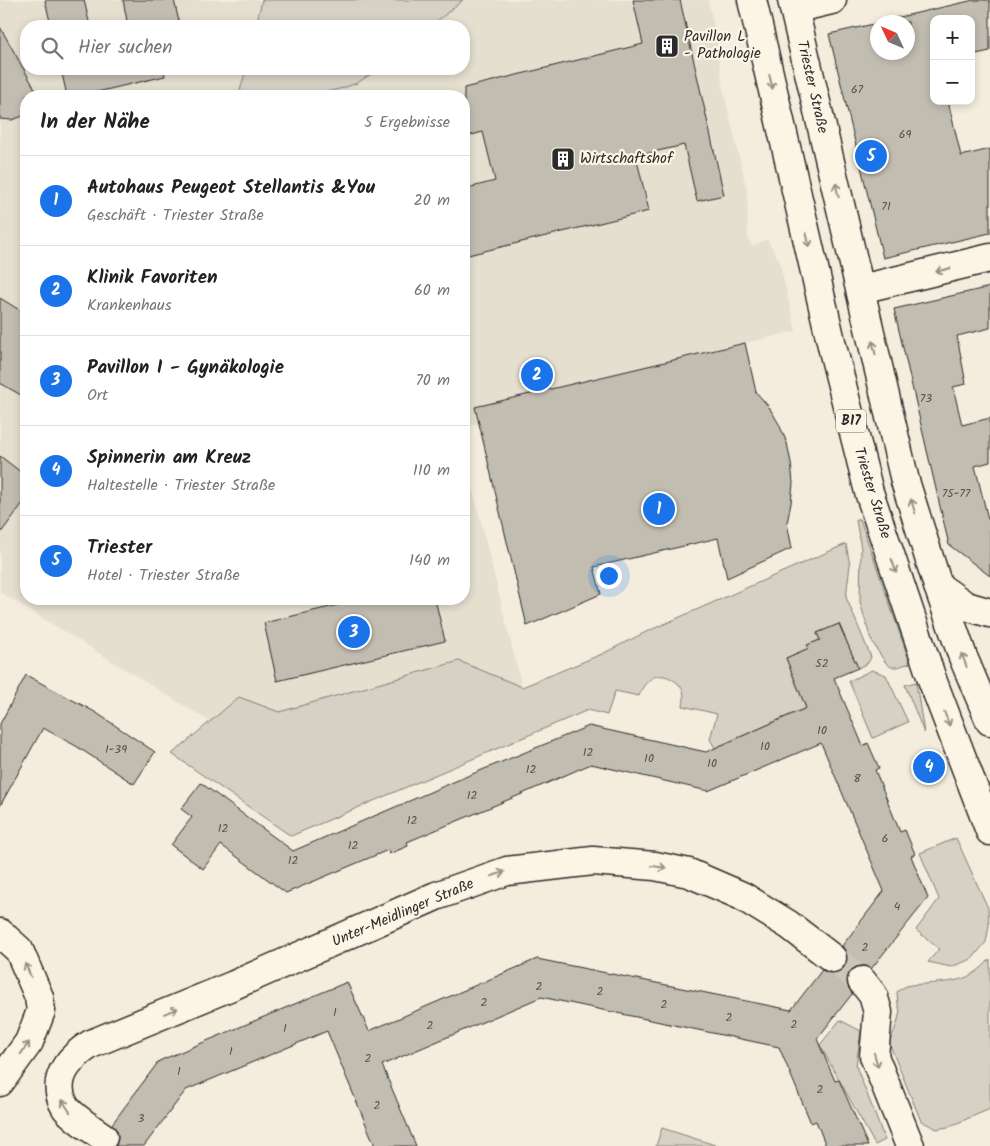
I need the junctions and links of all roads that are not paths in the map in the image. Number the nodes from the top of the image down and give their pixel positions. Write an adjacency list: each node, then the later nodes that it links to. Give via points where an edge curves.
1 (752, 0): 9 (main road, Triester Straße / B17, one-way to 9, via 869,492 931,676)
2 (832, 0): 3 (main road)
3 (793, 4): 5 (main road, Triester Straße / B17, one-way to 3)
4 (990, 258): 5 (main road, one-way to 5)
5 (860, 289): 6 (main road, Triester Straße / B17, one-way to 5, via 905,480)
6 (938, 586): 7 (main road, via 966,606); 8 (main road, Triester Straße / B17, one-way to 6)
7 (990, 613)
8 (990, 721)
9 (990, 831)
10 (0, 933): 13 (main road, one-way to 10, via 29,1042 42,1011 19,950)
11 (832, 958): 14 (main road, Unter-Meidlinger Straße, one-way to 11, via 64,1107 60,1094 65,1067 82,1049 436,896 507,871 593,861 655,866 689,873 742,896 789,924)
12 (862, 981): 15 (main road, one-way to 15, via 873,995 878,1012 874,1056)
13 (0, 1082)
14 (103, 1137)
15 (910, 1146)

